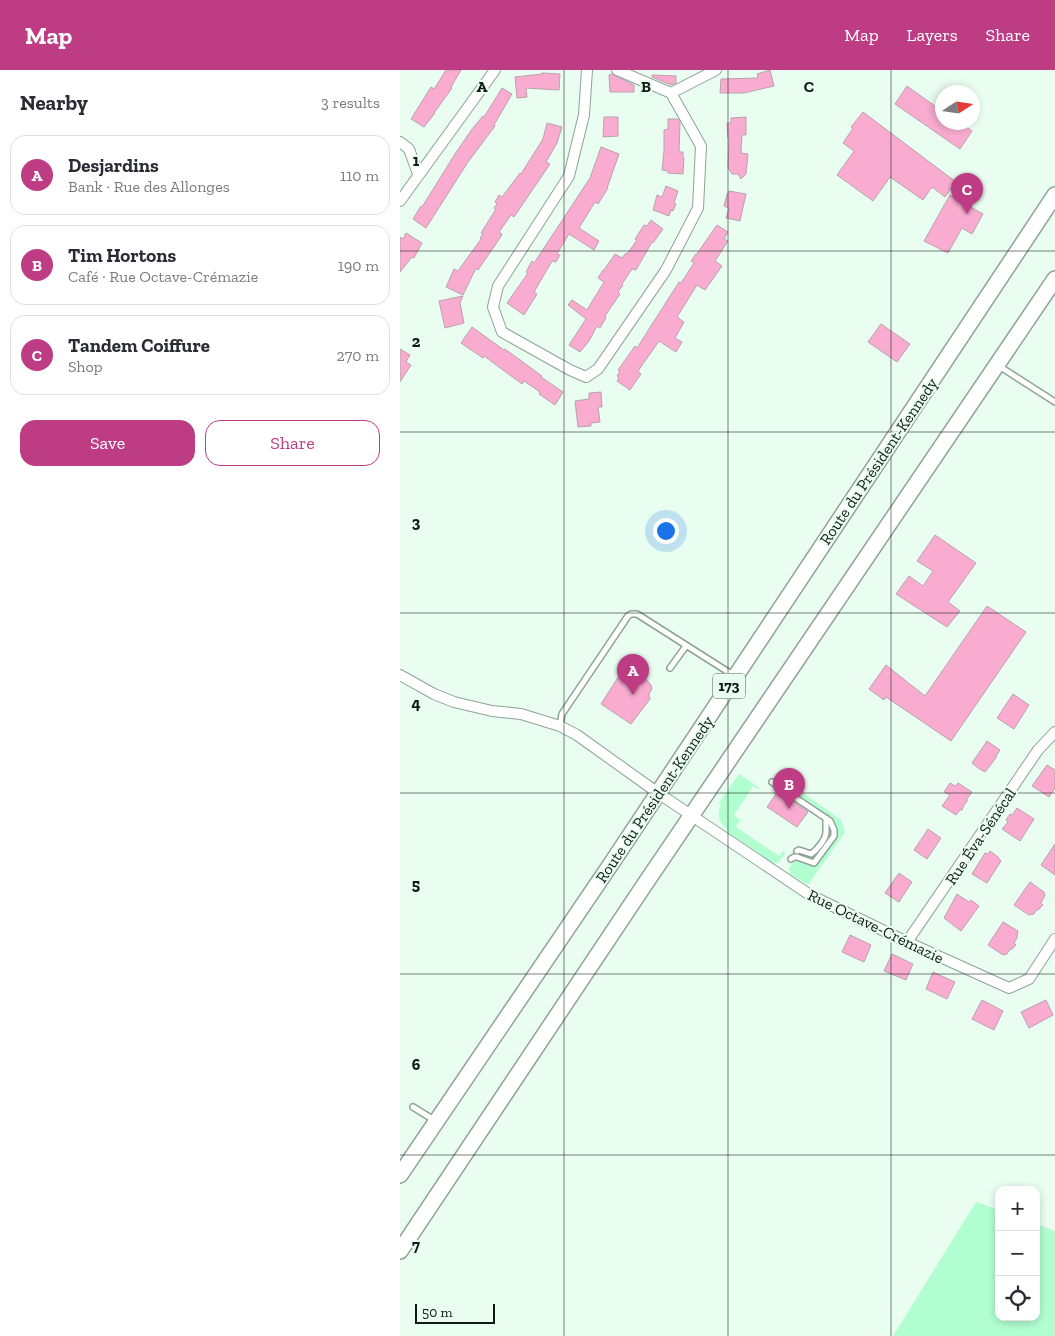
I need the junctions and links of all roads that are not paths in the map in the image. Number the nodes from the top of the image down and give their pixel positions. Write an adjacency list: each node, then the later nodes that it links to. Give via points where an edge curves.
1 (495, 70): 7 (street)
2 (587, 70): 5 (street, via 584,115 569,176 498,286 493,307 502,332 586,377 598,369 666,270 698,208 701,146)
3 (617, 70): 5 (street)
4 (716, 70): 5 (street)
5 (671, 93)
6 (400, 142): 7 (street, via 409,149)
7 (418, 174): 9 (street)
8 (1055, 195): 16 (main road, Route du Président-Kennedy / 173)
9 (400, 201)
10 (1055, 278): 11 (main road, 173)
11 (997, 364): 12 (lane); 21 (main road, 173)
12 (1055, 402)
13 (686, 646): 14 (lane); 16 (lane); 17 (lane, via 637,614 631,614 562,714)
14 (670, 668)
15 (400, 675): 17 (street, Rue Octave-Crémazie, via 454,702 521,714)
16 (735, 677): 20 (main road, Route du Président-Kennedy / 173)
17 (560, 726): 20 (street, Rue Octave-Crémazie, via 578,735)
18 (1055, 732): 26 (street, Rue Éva-Sénécal, via 1038,750)
19 (772, 782): 22 (lane)
20 (658, 793): 21 (street, Rue Octave-Crémazie); 28 (main road, Route du Président-Kennedy / 173)
21 (692, 816): 26 (street, Rue Octave-Crémazie, via 810,895); 30 (main road, 173)
22 (826, 818): 23 (lane, via 826,835 815,851 811,854); 24 (lane, via 832,825 834,836 816,862 797,857)
23 (797, 851)
24 (792, 859)
25 (1055, 939): 26 (street, Rue Octave-Crémazie, via 1029,979 1008,988)
26 (908, 942)
27 (413, 1107): 28 (lane)
28 (436, 1122): 29 (main road, Route du Président-Kennedy / 173)
29 (400, 1176)
30 (400, 1251)

